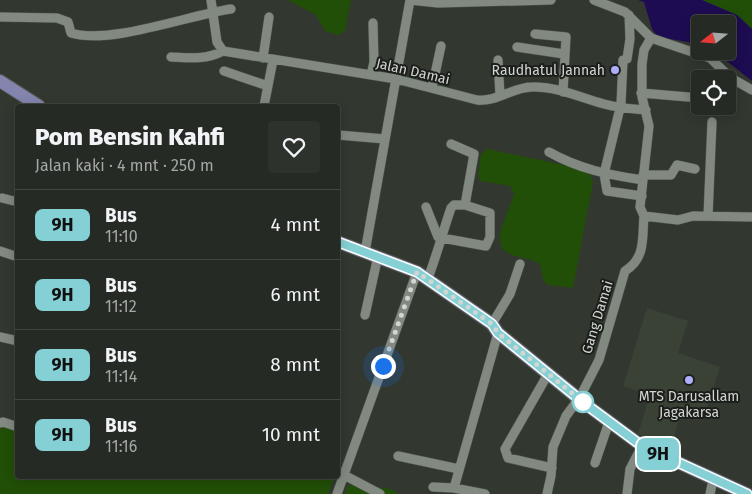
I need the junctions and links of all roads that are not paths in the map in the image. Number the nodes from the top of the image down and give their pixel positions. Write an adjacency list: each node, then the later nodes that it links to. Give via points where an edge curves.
1 (211, 0): 6 (street)
2 (410, 0): 3 (street, via 438,3); 23 (street)
3 (551, 0)
4 (594, 0): 7 (street)
5 (231, 8): 6 (street)
6 (212, 11): 8 (street, via 160,26 101,35 71,34 68,22 57,18); 15 (street, via 217,42)
7 (628, 15): 12 (street); 34 (street, via 630,39 627,59 623,60)
8 (0, 17)
9 (269, 18): 18 (street)
10 (373, 23): 22 (street)
11 (535, 34): 16 (street, via 566,37)
12 (651, 38): 27 (street, via 710,58 731,78); 29 (street, via 644,50)
13 (441, 46): 26 (street)
14 (516, 47): 16 (street)
15 (223, 51): 17 (street, via 196,59); 18 (street, Jalan Damai)
16 (564, 54): 28 (street)
17 (171, 57)
18 (263, 58): 19 (street, Jalan Damai)
19 (273, 60): 22 (street, Jalan Damai); 25 (street)
20 (498, 60): 30 (street)
21 (224, 72): 25 (street)
22 (371, 75): 23 (street, Jalan Damai)
23 (396, 79): 26 (street, Jalan Damai); 38 (street)
24 (0, 80): 32 (main road)
25 (268, 86): 33 (street)
26 (432, 88): 30 (street, Jalan Damai, via 477,100 490,101)
27 (752, 90)
28 (564, 92): 30 (street, Jalan Damai, via 532,87); 34 (street, Jalan Damai)
29 (641, 93): 31 (street); 35 (street, Gang Damai)
30 (500, 96)
31 (691, 97)
32 (36, 104)
33 (264, 104)
34 (620, 108): 35 (street, Jalan Damai); 42 (street)
35 (646, 110): 43 (street, Gang Damai, via 649,126)
36 (712, 122): 50 (street)
37 (340, 135): 38 (street)
38 (385, 139): 54 (street)
39 (451, 144): 47 (street, via 474,154)
40 (549, 152): 42 (street, via 569,163)
41 (695, 169): 43 (street, via 677,165 671,175)
42 (604, 174): 43 (street); 44 (street, via 607,191)
43 (643, 178): 44 (street, Gang Damai)
44 (642, 196): 49 (street, Gang Damai, via 640,208)
45 (2, 198): 46 (street)
46 (15, 201)
47 (465, 205): 52 (street, via 451,208); 52 (street, via 490,213 490,237 486,246)
48 (426, 207): 52 (street, via 438,236)
49 (644, 216): 50 (street, via 678,220); 65 (street, Gang Damai, via 641,253 635,265 625,271 598,360)
50 (708, 216): 51 (street)
51 (752, 217)
52 (442, 238): 59 (street, via 434,265)
53 (340, 242): 54 (main road)
54 (367, 247): 57 (main road)
55 (0, 251): 56 (street)
56 (15, 255)
57 (378, 256): 59 (main road); 60 (street)
58 (520, 264): 61 (street)
59 (425, 275): 61 (main road); 74 (street)
60 (365, 315)
61 (495, 329): 64 (main road); 73 (street)
62 (0, 337): 63 (street)
63 (15, 340)
64 (548, 374): 65 (main road); 72 (street, via 505,449 508,458)
65 (581, 395): 66 (main road); 72 (street, Gang Damai, via 566,416 552,447)
66 (608, 422): 69 (main road); 71 (street)
67 (0, 423): 68 (street)
68 (15, 426)
69 (642, 446): 76 (main road); 82 (street, via 630,469)
70 (398, 456): 73 (street)
71 (595, 463)
72 (552, 468): 81 (street, Gang Damai)
73 (459, 469): 77 (street)
74 (344, 475): 78 (street); 79 (street)
75 (432, 487): 77 (street)
76 (713, 487): 83 (main road)
77 (454, 488): 80 (street)
78 (337, 494)
79 (380, 494)
80 (485, 494)
81 (548, 494)
82 (626, 494)
83 (746, 494)

